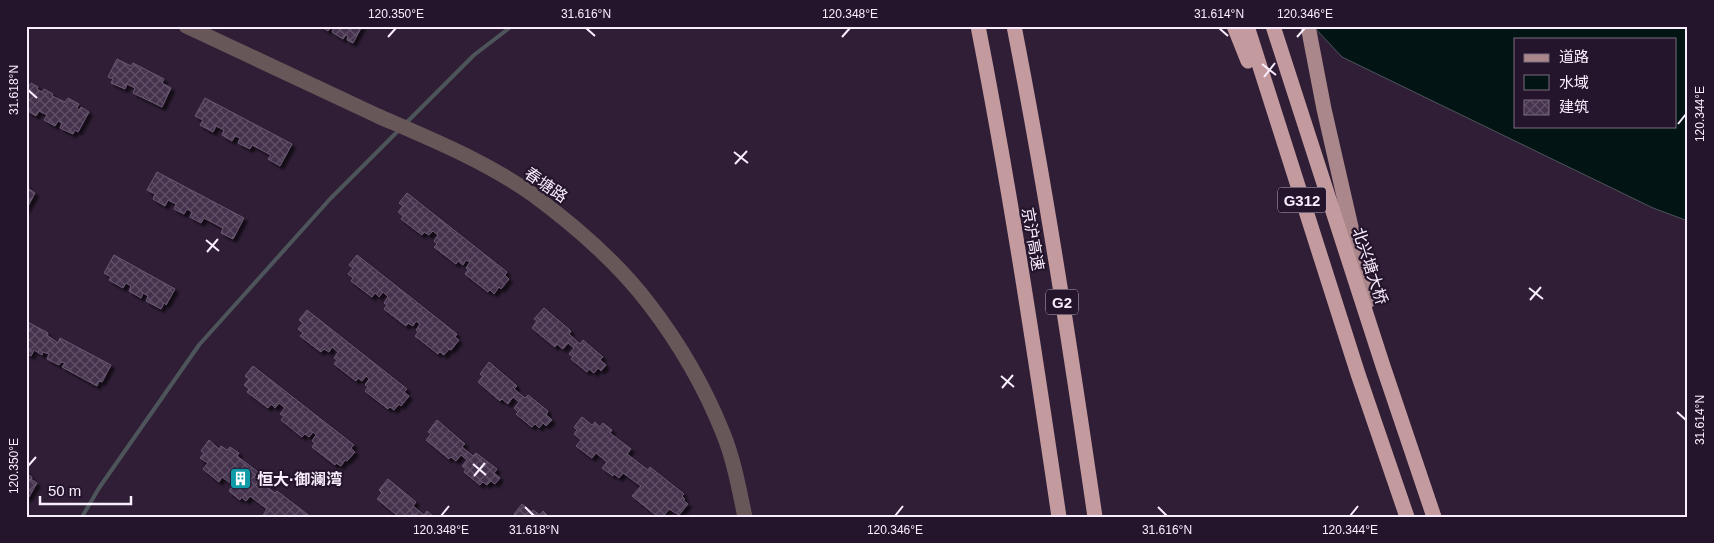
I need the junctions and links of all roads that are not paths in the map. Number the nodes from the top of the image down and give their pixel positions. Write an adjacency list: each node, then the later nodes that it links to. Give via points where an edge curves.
1 (186, 26): 9 (street, 春塘路)
2 (204, 26): 9 (street, 春塘路)
3 (978, 26): 15 (highway, 京沪高速 / G2, via 1034,349)
4 (1014, 26): 16 (highway, 京沪高速 / G2, via 1070,345)
5 (1234, 26): 12 (highway)
6 (1246, 26): 12 (highway, G312)
7 (1273, 26): 11 (highway, 北兴塘大桥 / G312)
8 (1308, 26): 11 (main road)
9 (382, 113): 10 (street, 春塘路)
10 (422, 131): 13 (street, 春塘路, via 531,194 576,229 649,304 700,383 724,434); 14 (street, 春塘路, via 490,160 535,188 606,248 652,298 689,352 722,417)
11 (1383, 366): 18 (highway, 北兴塘大桥 / G312)
12 (1358, 374): 17 (highway, G312)
13 (745, 517)
14 (754, 517)
15 (1059, 517)
16 (1095, 517)
17 (1406, 517)
18 (1434, 517)

